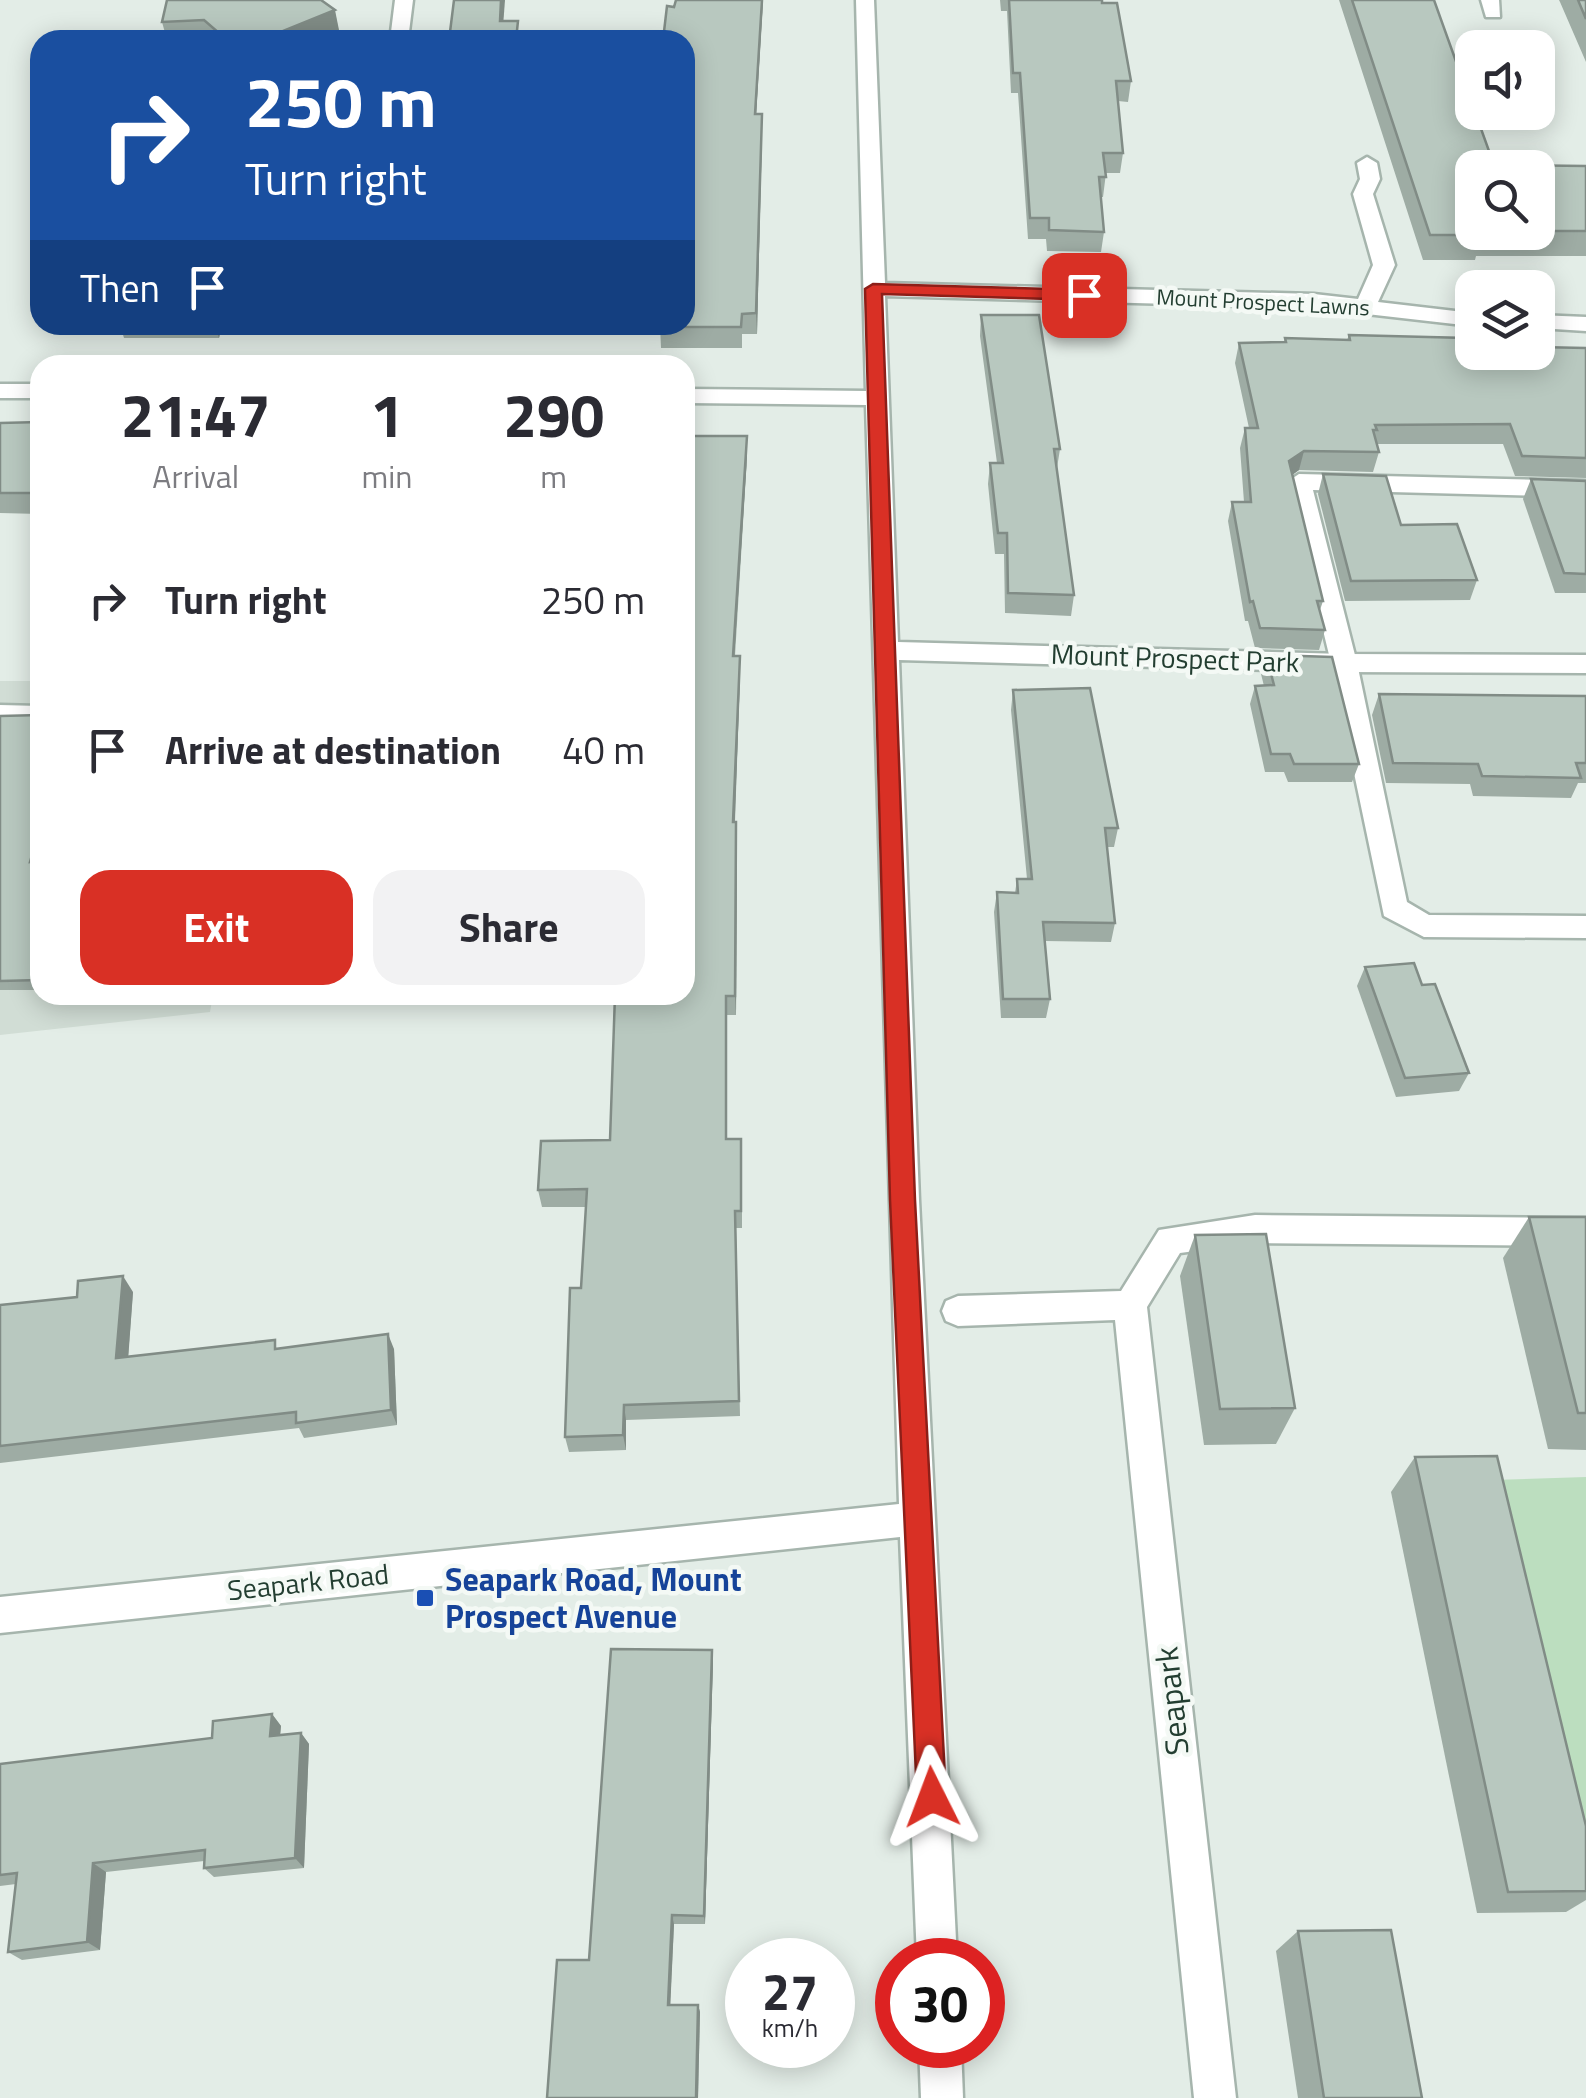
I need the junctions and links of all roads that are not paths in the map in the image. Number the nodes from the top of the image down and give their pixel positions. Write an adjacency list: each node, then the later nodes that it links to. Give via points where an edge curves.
1 (404, 0): 3 (street)
2 (865, 0): 5 (street)
3 (400, 30)
4 (1368, 163): 6 (street, via 1363,194 1384,265)
5 (873, 289): 6 (street, Mount Prospect Lawns); 13 (street)
6 (1366, 305): 7 (street, Mount Prospect Lawns)
7 (1455, 318)
8 (1555, 323): 9 (street)
9 (1586, 324)
10 (0, 390): 11 (street)
11 (30, 391)
12 (695, 396): 13 (street)
13 (875, 398): 15 (street)
14 (1586, 488): 16 (street, via 1299,482)
15 (884, 651): 16 (street, Mount Prospect Park); 24 (street)
16 (1344, 663): 17 (street, Mount Prospect Park); 20 (street, via 1394,908 1424,926)
17 (1586, 664)
18 (0, 714): 19 (street)
19 (30, 715)
20 (1586, 927)
21 (1586, 1232): 22 (street, via 1256,1229 1170,1240)
22 (1130, 1305): 23 (street); 29 (street, Seapark)
23 (958, 1311)
24 (915, 1520): 25 (street, Seapark Road); 26 (street)
25 (0, 1615)
26 (936, 1938)
27 (941, 2068): 28 (street)
28 (942, 2098)
29 (1215, 2098)

